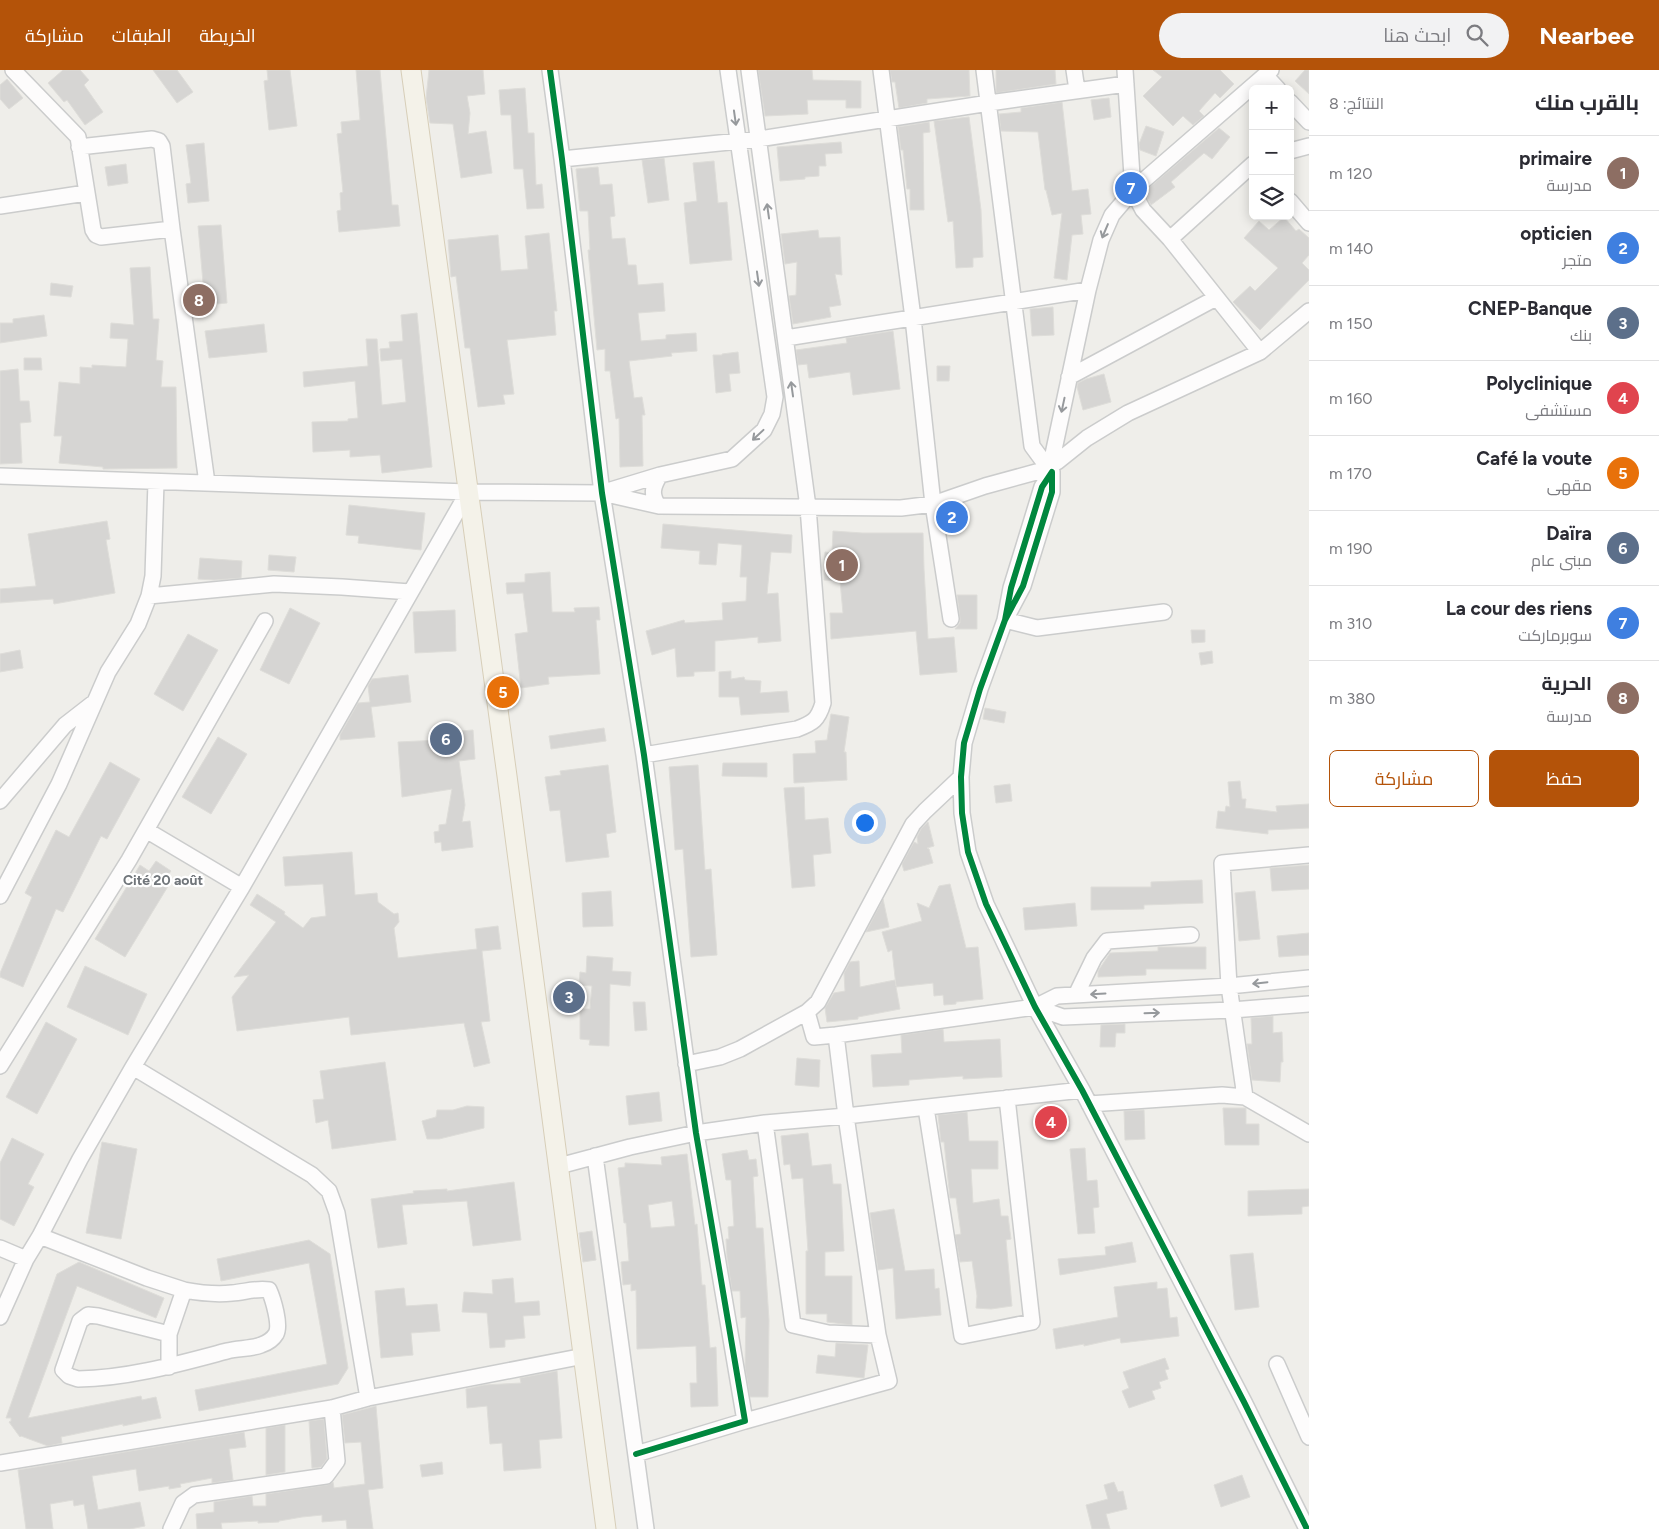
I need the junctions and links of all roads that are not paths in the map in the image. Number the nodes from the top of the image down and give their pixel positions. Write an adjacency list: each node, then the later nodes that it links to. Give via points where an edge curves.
1 (13, 70): 20 (street, via 78,137)
2 (411, 70): 44 (main road)
3 (550, 70): 22 (street)
4 (728, 70): 18 (street, one-way to 18)
5 (749, 70): 17 (street)
6 (881, 70): 15 (street)
7 (984, 70): 13 (street)
8 (1074, 70): 12 (street)
9 (1268, 72): 11 (street); 24 (street)
10 (1125, 77): 12 (street); 24 (street)
11 (1276, 85)
12 (1077, 90): 13 (street)
13 (989, 103): 15 (street); 33 (street)
14 (1294, 106): 16 (street)
15 (887, 118): 17 (street); 35 (street)
16 (1309, 122)
17 (758, 139): 18 (street); 36 (street, one-way to 17)
18 (738, 140): 22 (street); 40 (street, one-way to 40, via 775,398 772,414 764,430 732,459)
19 (1309, 146): 21 (street)
20 (79, 147): 25 (street); 29 (street, via 152,139 159,141)
21 (1294, 150)
22 (562, 159): 45 (street)
23 (1249, 168): 30 (street)
24 (1132, 191): 30 (street, via 1143,210); 31 (street, one-way to 31, via 1112,215 1101,240)
25 (86, 193): 26 (street); 29 (street, via 96,235)
26 (0, 206)
27 (1294, 206): 28 (street)
28 (1309, 223)
29 (172, 229): 43 (street)
30 (1170, 239): 32 (street)
31 (1088, 290): 33 (street); 38 (street)
32 (1216, 298): 37 (street); 38 (street)
33 (1013, 302): 35 (street); 39 (street, via 1032,446)
34 (1309, 311): 37 (street)
35 (913, 318): 36 (street); 46 (street)
36 (786, 338): 48 (street, one-way to 36)
37 (1260, 352): 39 (street, via 1128,413)
38 (1069, 377): 39 (street, one-way to 39)
39 (1051, 465): 46 (street); 53 (street, via 1052,492 1024,586)
40 (660, 475): 45 (street); 47 (street, via 652,493)
41 (0, 476): 42 (street)
42 (156, 482): 43 (street); 50 (street, via 153,576)
43 (207, 483): 44 (street)
44 (468, 492): 45 (street); 49 (street); 86 (main road)
45 (602, 493): 47 (street); 56 (street)
46 (933, 504): 48 (street, via 901,508); 52 (street)
47 (659, 506): 48 (street)
48 (808, 507): 56 (street, via 823,703 819,717 797,729)
49 (410, 592): 50 (street, via 274,584); 62 (street)
50 (149, 596): 55 (street, via 138,624)
51 (1164, 612): 53 (street, via 1037,628)
52 (951, 619)
53 (1005, 620): 57 (street, via 964,743)
54 (265, 621): 59 (street)
55 (93, 703): 58 (street, via 65,725); 61 (street, via 59,784)
56 (644, 755): 73 (street)
57 (961, 777): 69 (street, via 968,852 986,904); 71 (street, via 914,824 818,1002)
58 (0, 801)
59 (146, 830): 62 (street); 74 (street)
60 (1309, 855): 66 (street, via 1222,863)
61 (4, 882): 63 (street)
62 (242, 887): 75 (street)
63 (0, 896)
64 (1191, 935): 67 (street, via 1106,941)
65 (1309, 978): 66 (street, one-way to 66)
66 (1230, 986): 67 (street, one-way to 67); 70 (street)
67 (1076, 995): 69 (street, via 1057,996)
68 (1309, 1004): 70 (street)
69 (1035, 1007): 70 (street, one-way to 70, via 1063,1016); 72 (street); 76 (street)
70 (1232, 1010): 78 (street)
71 (807, 1012): 72 (street, via 814,1037); 73 (street, via 740,1049)
72 (836, 1035): 81 (street)
73 (686, 1064): 83 (street)
74 (0, 1066)
75 (133, 1067): 87 (street); 97 (street, via 312,1175 329,1191 337,1213)
76 (1082, 1090): 77 (street); 79 (street)
77 (1007, 1098): 80 (street); 80 (street, via 1032,1322 962,1336)
78 (1245, 1098): 79 (street, via 1222,1095); 84 (street)
79 (1089, 1104): 106 (street)
80 (926, 1108): 81 (street)
81 (846, 1116): 82 (street); 93 (street)
82 (765, 1124): 83 (street); 93 (street, via 794,1325 828,1333)
83 (696, 1133): 85 (street); 99 (street)
84 (1309, 1134)
85 (595, 1156): 86 (street); 101 (street)
86 (559, 1166): 94 (main road)
87 (40, 1236): 89 (street); 90 (street)
88 (0, 1248): 89 (street)
89 (26, 1258): 91 (street)
90 (184, 1290): 92 (street); 96 (street, via 210,1295 268,1290 278,1327 269,1341 259,1346)
91 (0, 1317)
92 (169, 1334): 96 (street); 96 (street, via 88,1315 80,1321 63,1370 68,1376 91,1379)
93 (878, 1334): 99 (street, via 889,1381)
94 (584, 1356): 97 (street); 104 (main road)
95 (1277, 1364): 100 (street)
96 (169, 1367)
97 (368, 1398): 98 (street)
98 (332, 1408): 102 (street); 103 (street, via 337,1461 326,1476 194,1495 183,1503)
99 (745, 1421): 101 (street)
100 (1309, 1437)
101 (636, 1454): 105 (street)
102 (0, 1464)
103 (171, 1529)
104 (606, 1529)
105 (646, 1529)
106 (1307, 1529)

